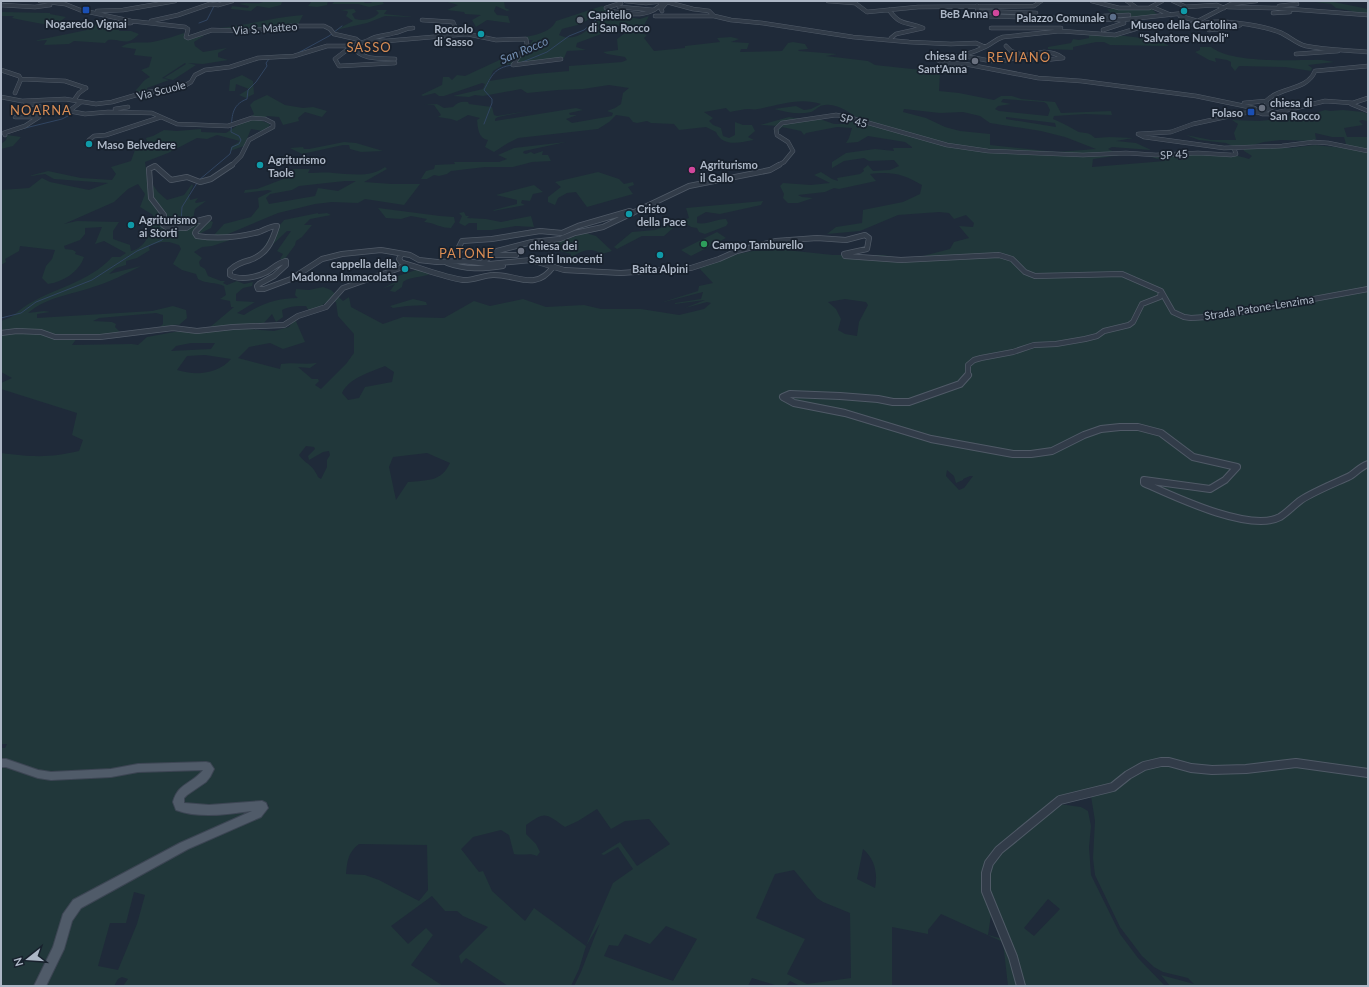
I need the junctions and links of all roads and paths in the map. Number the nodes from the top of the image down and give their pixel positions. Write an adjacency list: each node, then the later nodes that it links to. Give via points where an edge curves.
1 (40, 1): 17 (street)
2 (175, 1): 30 (street, via 123,10)
3 (232, 1): 53 (street)
4 (626, 1): 5 (street); 26 (street)
5 (665, 1): 31 (street); 35 (street); 45 (street, via 693,9 709,10)
6 (828, 1): 32 (street, via 855,3 867,12)
7 (979, 1): 21 (street)
8 (1041, 1): 21 (street, via 1034,6)
9 (1092, 1): 24 (street)
10 (1127, 1): 27 (street)
11 (1162, 1): 29 (street)
12 (1173, 1): 25 (street)
13 (1201, 1): 20 (street)
14 (1248, 1): 22 (street)
15 (1256, 1): 22 (street)
16 (1118, 3): 24 (street)
17 (62, 4): 19 (street, via 35,7); 30 (street)
18 (1297, 4): 28 (street)
19 (1, 5)
20 (1212, 5): 22 (street); 25 (street)
21 (979, 6): 32 (street); 37 (street)
22 (1226, 6): 28 (street); 54 (street)
23 (619, 7): 31 (street)
24 (1116, 7): 27 (street)
25 (1184, 7): 42 (street, via 1185,12)
26 (606, 8)
27 (1137, 8): 29 (street)
28 (1269, 8): 33 (street)
29 (1150, 9): 39 (street, via 1152,15 1133,16); 41 (street)
30 (85, 10): 53 (street)
31 (654, 10): 34 (street, via 648,14)
32 (889, 10): 67 (street, via 899,22 923,28 896,34)
33 (1291, 10): 40 (street, via 1292,12); 43 (street)
34 (611, 11)
35 (662, 11)
36 (1122, 12): 39 (street)
37 (978, 13): 38 (street); 46 (street, via 980,17); 50 (street)
38 (1036, 13)
39 (1129, 13): 48 (street)
40 (1273, 13)
41 (1171, 15): 42 (street); 51 (street)
42 (1180, 15): 52 (street, via 1177,18); 54 (street)
43 (1368, 15)
44 (655, 16): 45 (street)
45 (714, 16): 67 (street, via 743,22)
46 (1007, 17)
47 (1076, 17): 48 (street)
48 (1092, 18): 50 (street)
49 (422, 20): 64 (street, via 453,22)
50 (1103, 20): 51 (street)
51 (1121, 20): 61 (street, via 1124,23)
52 (1154, 21)
53 (143, 22): 55 (street); 68 (street, Via S. Matteo, via 185,27 188,29 188,38 212,30 248,31 290,26 324,26 334,34 356,39)
54 (1197, 22): 56 (street)
55 (110, 23)
56 (1192, 24): 57 (street); 63 (street, via 1180,27 1145,26)
57 (1241, 24): 62 (street, via 1231,28); 72 (street, via 1276,31 1305,46)
58 (413, 28): 66 (street)
59 (991, 28): 60 (street)
60 (1059, 28): 61 (street); 65 (street)
61 (1103, 30): 63 (street)
62 (1209, 30)
63 (1128, 32): 65 (street, via 1115,35 1060,31)
64 (458, 34): 66 (street, via 386,41); 79 (street, via 475,34 496,40 526,40 527,44 513,64)
65 (1019, 36): 71 (street, via 999,38)
66 (370, 40): 68 (street)
67 (891, 40): 71 (street, via 976,43)
68 (360, 44): 69 (street); 73 (street, via 357,49)
69 (352, 46): 69 (street, via 335,59 340,66 395,61 363,56 356,53); 91 (street, Via Scuole, via 327,46 294,56 258,58 230,67 200,72 188,84 175,88 143,93 112,102)
70 (1006, 46): 77 (street)
71 (983, 48): 76 (street); 78 (street)
72 (1349, 49): 74 (street); 75 (street)
73 (359, 52)
74 (1368, 52)
75 (1296, 54)
76 (966, 55): 78 (street); 92 (street, via 938,60 942,63 965,64 1038,78 1081,81)
77 (1022, 55): 78 (street, via 1001,60); 80 (street, via 1057,53 1063,58 1039,58)
78 (982, 58)
79 (561, 59)
80 (1030, 61)
81 (1368, 66): 90 (street, via 1314,71 1313,78 1307,84 1284,89 1268,97)
82 (1, 70): 83 (street)
83 (21, 79): 84 (street); 88 (street, via 65,81 86,88)
84 (15, 93): 85 (street); 87 (street)
85 (2, 97): 87 (street)
86 (1368, 98): 93 (street)
87 (16, 99): 89 (street)
88 (74, 100): 89 (street, Via Scuole); 91 (street, Via Scuole)
89 (22, 101): 102 (street, via 41,107)
90 (1266, 101): 92 (street); 96 (street, via 1267,107)
91 (81, 102): 99 (street, via 70,109 69,112)
92 (1224, 102): 100 (street); 101 (street, via 1254,108 1259,111)
93 (1349, 103): 97 (street, via 1325,101); 98 (street)
94 (1280, 104): 96 (street)
95 (128, 107): 99 (street)
96 (1270, 108): 97 (street); 101 (street)
97 (1280, 111): 101 (street, via 1271,114)
98 (1368, 111)
99 (73, 113): 104 (street, via 152,113)
100 (1248, 113): 101 (street); 107 (street, via 1193,124 1171,132 1138,134 1142,137 1187,144)
101 (1258, 113)
102 (36, 116): 103 (street); 105 (street, via 39,117 33,122)
103 (15, 117)
104 (161, 117): 106 (street, via 106,135 94,136); 115 (street, via 177,124 228,126 252,118 265,119 273,123 273,127 249,140 241,156 230,167 207,180 198,181 187,177 171,180 155,166 149,168 151,198 164,215 163,225 186,228 197,221 209,218 195,233 197,236 208,237 277,227 267,250 258,257 237,264 230,270 232,277 264,273 286,261 286,265 274,276 257,286 258,289 264,289 291,279 322,259 381,250)
105 (4, 134)
106 (89, 140)
107 (1234, 148): 108 (street, via 1314,142); 109 (street, SP 45, via 1236,154 1231,155 1126,153 1098,156 1007,152 947,145 844,116 831,115 778,125 776,135 788,142 793,151 776,168 689,186)
108 (1368, 151)
109 (633, 213): 110 (street, via 625,212 562,233 540,231 462,241); 112 (street, SP 45, via 603,227 560,239 532,242)
110 (461, 250)
111 (401, 255): 118 (street, via 399,259)
112 (490, 255): 113 (street); 117 (street)
113 (516, 255)
114 (521, 260): 116 (street, via 484,269 456,267); 117 (street); 119 (street, via 537,261)
115 (432, 261): 116 (street); 118 (street)
116 (446, 262): 117 (street)
117 (483, 262)
118 (406, 264): 121 (street, via 464,280 493,274); 124 (street, via 343,288)
119 (555, 268): 121 (street, via 534,280 523,281); 123 (street, via 621,273 691,268 737,251 776,241 818,238 846,240 865,235 869,238 868,248 845,256 901,260 998,255 1012,260 1035,276 1122,274)
120 (506, 269): 121 (street, via 504,275)
121 (501, 275)
122 (1368, 288): 123 (street, Strada Patone-Lenzima, via 1251,310 1188,318 1168,308 1164,293)
123 (1161, 291): 127 (street, via 1160,297 1142,304 1129,325 1085,339 1034,345 974,360 968,365 968,377 960,384 917,400 893,402 790,394 783,398 799,404 833,410 926,439 1001,453 1048,452 1084,435 1108,428 1156,431 1195,458 1237,467 1216,488 1154,480 1144,480 1144,483 1214,511 1251,521 1276,519 1304,498 1335,484)
124 (339, 292): 125 (street); 126 (street, via 333,302 326,307 298,316 284,325 197,331 173,328 100,337 55,337 41,332 17,330)
125 (341, 302)
126 (1, 333)
127 (1368, 464)
128 (1, 763): 130 (main road, via 51,776 111,773 138,768 206,766 209,769 206,774 186,787 179,797 180,807 263,808 257,814 184,846 77,904 67,918 58,949)
129 (1368, 772): 131 (street, via 1296,763 1212,770 1161,762 1140,768 1106,790 1060,800 999,850 986,872 986,891 1013,957)
130 (40, 986)
131 (1021, 986)

